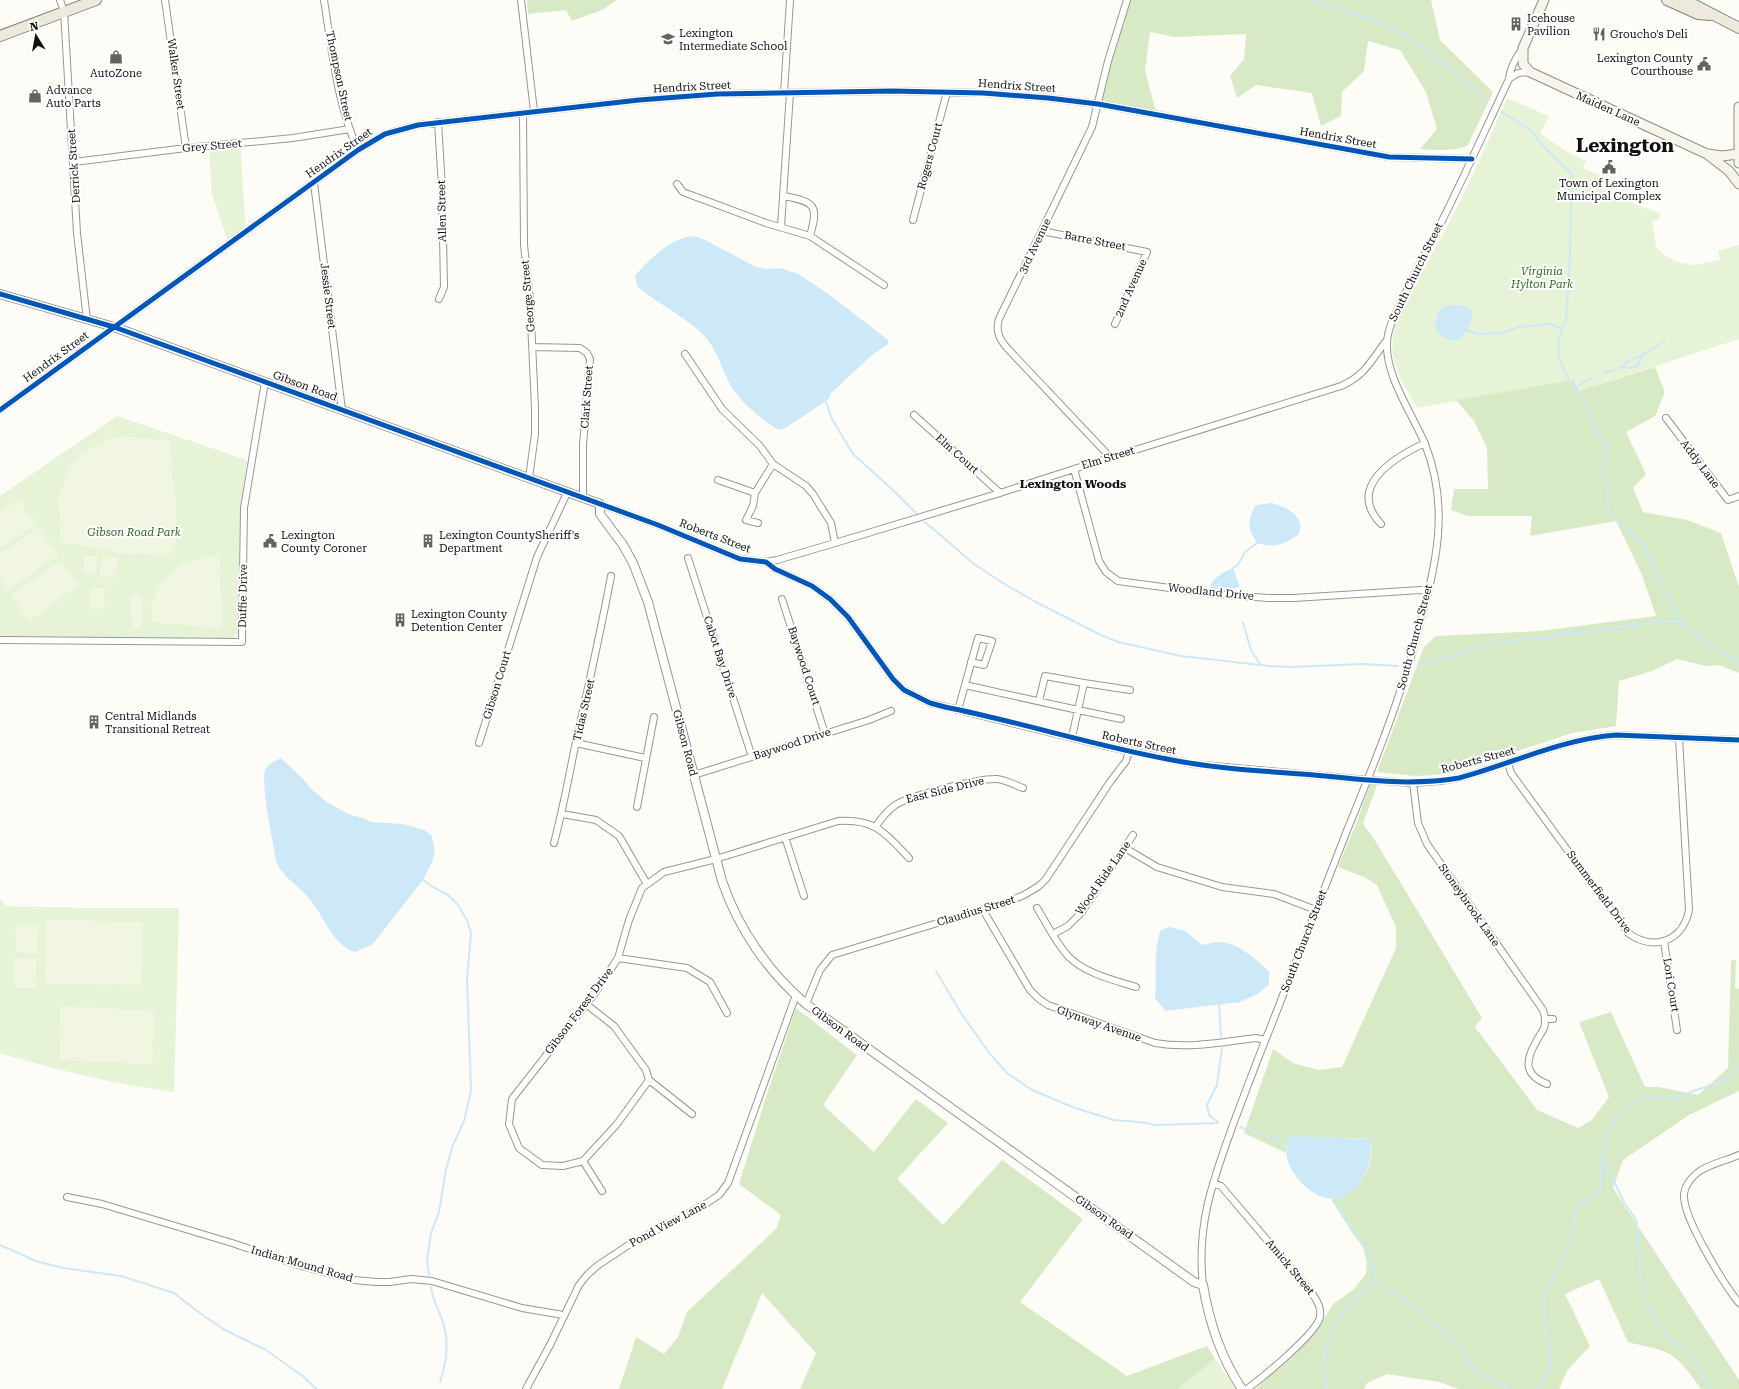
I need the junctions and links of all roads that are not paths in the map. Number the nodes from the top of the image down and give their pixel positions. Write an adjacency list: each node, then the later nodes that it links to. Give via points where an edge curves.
1 (60, 0): 11 (street, Derrick Street)
2 (96, 0): 11 (main road)
3 (165, 0): 26 (street, Walker Street)
4 (324, 0): 25 (street, Thompson Street, via 337,78)
5 (521, 0): 22 (street)
6 (790, 0): 19 (street)
7 (1126, 0): 20 (street, 3rd Avenue)
8 (1544, 0): 15 (main road, South Church Street)
9 (1667, 0): 12 (main road, via 1698,14)
10 (1685, 0): 12 (main road)
11 (64, 11): 14 (main road); 31 (street, Derrick Street)
12 (1716, 16): 13 (main road)
13 (1739, 28)
14 (0, 36)
15 (1523, 48): 16 (main road, via 1524,64); 17 (street, South Church Street)
16 (1530, 72): 17 (street, via 1518,73); 28 (main road, Maiden Lane)
17 (1509, 79): 30 (street, South Church Street)
18 (947, 92): 19 (street, Hendrix Street); 20 (street, Hendrix Street, via 1009,94); 36 (street, Rogers Court)
19 (787, 93): 22 (street, Hendrix Street, via 672,97); 35 (street)
20 (1098, 104): 30 (street, Hendrix Street, via 1389,157); 38 (street, 3rd Avenue, via 1092,128)
21 (1739, 107): 29 (main road)
22 (534, 111): 23 (street, Hendrix Street)
23 (523, 113): 24 (street, Hendrix Street); 48 (street, George Street, via 524,245)
24 (438, 122): 27 (street, Hendrix Street, via 392,131); 43 (street, Allen Street, via 444,288)
25 (350, 128): 26 (street, Grey Street, via 293,138); 27 (street, Thompson Street)
26 (186, 148): 31 (street, Grey Street)
27 (358, 150): 32 (street, Hendrix Street)
28 (1707, 154): 29 (main road, Maiden Lane); 34 (main road, Maiden Lane, via 1729,171)
29 (1739, 158)
30 (1472, 159): 47 (street, South Church Street, via 1404,295 1392,321)
31 (74, 162): 44 (street, Derrick Street, via 80,260)
32 (314, 183): 46 (street, Hendrix Street); 52 (street, Jessie Street)
33 (677, 184): 37 (street, via 683,192)
34 (1739, 184)
35 (784, 196): 37 (street); 39 (street, via 802,200 813,207 816,216)
36 (913, 220)
37 (781, 227): 39 (street)
38 (1042, 231): 40 (street, Barre Street); 56 (street, 3rd Avenue, via 999,319 997,332 1008,349)
39 (810, 236): 41 (street)
40 (1147, 252): 45 (street, 2nd Avenue)
41 (884, 285)
42 (0, 294): 44 (street, Gibson Road)
43 (439, 299)
44 (87, 320): 46 (street, Gibson Road)
45 (1115, 324)
46 (114, 327): 50 (street, Gibson Road); 51 (street, Hendrix Street)
47 (1387, 340): 55 (street, South Church Street, via 1390,368); 56 (street, Elm Street, via 1364,372 1355,380 1341,386)
48 (532, 347): 59 (street, George Street, via 535,408); 65 (street, Clark Street, via 580,348 590,359 583,445)
49 (685, 354): 57 (street, via 718,404 760,446)
50 (265, 382): 52 (street, Gibson Road); 75 (street, Duffie Drive, via 244,508 242,642)
51 (0, 410)
52 (342, 410): 59 (street, Gibson Road)
53 (914, 415): 63 (street, Elm Court)
54 (1666, 418): 64 (street, Addy Lane, via 1728,500)
55 (1425, 443): 68 (street, via 1390,464 1372,483 1368,502); 73 (street, South Church Street, via 1434,471 1440,513 1438,544)
56 (1110, 457): 58 (street, Elm Street)
57 (773, 464): 62 (street); 69 (street, via 806,486 813,494 831,523)
58 (1074, 469): 63 (street, Elm Street); 73 (street, Woodland Drive, via 1099,561 1106,572 1118,580 1214,594 1268,598 1421,590)
59 (529, 478): 61 (street, Gibson Road)
60 (718, 480): 62 (street)
61 (567, 493): 65 (street, Gibson Road); 90 (street, Gibson Court, via 537,557)
62 (755, 493): 67 (street, via 753,506 746,520)
63 (1000, 493): 69 (street, Elm Street)
64 (1739, 496)
65 (583, 498): 66 (street, Gibson Road)
66 (600, 504): 71 (street, Roberts Street, via 740,559); 96 (street, Gibson Road, via 600,514 622,545 640,580 653,619)
67 (758, 523)
68 (1381, 524)
69 (835, 543): 71 (street, Elm Street)
70 (688, 558): 93 (street, Cabot Bay Drive)
71 (766, 562): 81 (street, Roberts Street, via 775,569 812,586 840,607 904,690 930,703)
72 (611, 576): 91 (street, Tidas Street)
73 (1428, 592): 97 (street, South Church Street, via 1394,714)
74 (782, 599): 86 (street, Baywood Court)
75 (0, 640)
76 (971, 662): 76 (street, via 978,638 992,642 984,665); 78 (street)
77 (1084, 683): 79 (street); 80 (street, via 1045,676); 82 (street)
78 (965, 685): 80 (street); 81 (street)
79 (1130, 690)
80 (1039, 701): 82 (street)
81 (958, 710): 87 (street, Roberts Street)
82 (1078, 710): 85 (street); 87 (street)
83 (890, 711): 86 (street, Baywood Drive)
84 (654, 717): 94 (street)
85 (1121, 719)
86 (825, 734): 93 (street, Baywood Drive)
87 (1072, 737): 92 (street, Roberts Street)
88 (1679, 738): 89 (street, Roberts Street); 95 (street, Roberts Street, via 1602,736 1577,741); 115 (street, via 1689,910 1678,932)
89 (1739, 740)
90 (478, 743)
91 (576, 743): 94 (street); 101 (street, Tidas Street)
92 (1129, 751): 97 (street, Roberts Street, via 1193,764); 112 (street, Claudius Street, via 1126,760 1046,879 1024,895)
93 (752, 757): 96 (street, Baywood Drive)
94 (645, 758): 100 (street)
95 (1508, 763): 98 (street, Roberts Street, via 1459,778); 115 (street, Summerfield Drive, via 1511,773 1628,933 1645,941)
96 (694, 775): 108 (street, Gibson Road)
97 (1368, 780): 98 (street, Roberts Street); 113 (street, South Church Street)
98 (1413, 783): 122 (street, Stoneybrook Lane, via 1418,823 1427,844 1540,1005)
99 (1023, 788): 102 (street, East Side Drive, via 999,779 988,779 910,798 888,811)
100 (637, 807)
101 (562, 814): 105 (street, Tidas Street); 109 (street, via 596,820 619,836)
102 (876, 826): 104 (street, Gibson Forest Drive, via 858,821 838,821); 107 (street, Gibson Forest Drive)
103 (1133, 835): 106 (street, Wood Ride Lane)
104 (785, 837): 108 (street, Gibson Forest Drive); 110 (street)
105 (554, 843)
106 (1125, 848): 113 (street, via 1147,862 1171,872 1222,887 1274,894); 114 (street, Wood Ride Lane, via 1077,917 1068,926)
107 (909, 858)
108 (716, 859): 109 (street, Gibson Forest Drive, via 664,872); 118 (street, Gibson Road, via 729,900 745,932)
109 (647, 884): 116 (street, Gibson Forest Drive, via 642,888 628,920)
110 (804, 896)
111 (1037, 908): 114 (street)
112 (984, 910): 120 (street, Claudius Street, via 832,955 820,970); 125 (street, Glynway Avenue, via 1028,986 1038,999 1048,1006 1155,1043 1192,1046 1256,1038)
113 (1316, 910): 125 (street, South Church Street)
114 (1053, 934): 117 (street, via 1064,952 1078,964 1095,973)
115 (1664, 941): 124 (street, Lori Court)
116 (618, 958): 119 (street, Gibson Forest Drive); 121 (street, via 687,968 710,982)
117 (1136, 987)
118 (796, 995): 120 (street, Gibson Road); 136 (street, Pond View Lane, via 728,1183 701,1208 627,1246 598,1266 579,1285)
119 (586, 1004): 126 (street, via 614,1026 646,1070); 130 (street, Gibson Forest Drive, via 512,1099 510,1124 519,1148 542,1165 563,1166)
120 (806, 1004): 134 (street, Gibson Road, via 1194,1282)
121 (727, 1013)
122 (1545, 1019): 123 (street); 127 (street, via 1544,1028 1530,1051 1528,1062 1534,1077)
123 (1553, 1019)
124 (1677, 1030)
125 (1265, 1040): 131 (street, South Church Street)
126 (649, 1080): 128 (street); 130 (street, via 616,1124)
127 (1547, 1084)
128 (692, 1114)
129 (1739, 1155): 135 (street, via 1696,1173 1688,1183 1684,1195 1690,1219 1707,1253)
130 (583, 1161): 132 (street)
131 (1213, 1183): 134 (street, South Church Street, via 1202,1231 1200,1257); 139 (street, Amick Street, via 1221,1186 1307,1287 1320,1309 1320,1319 1312,1331)
132 (602, 1191)
133 (67, 1197): 136 (street, Indian Mound Road, via 102,1204 354,1280 432,1281 522,1308)
134 (1203, 1285): 138 (street, via 1215,1334 1227,1364)
135 (1739, 1303)
136 (563, 1315): 137 (street, Pond View Lane)
137 (526, 1389)
138 (1242, 1389)
139 (1247, 1389)

